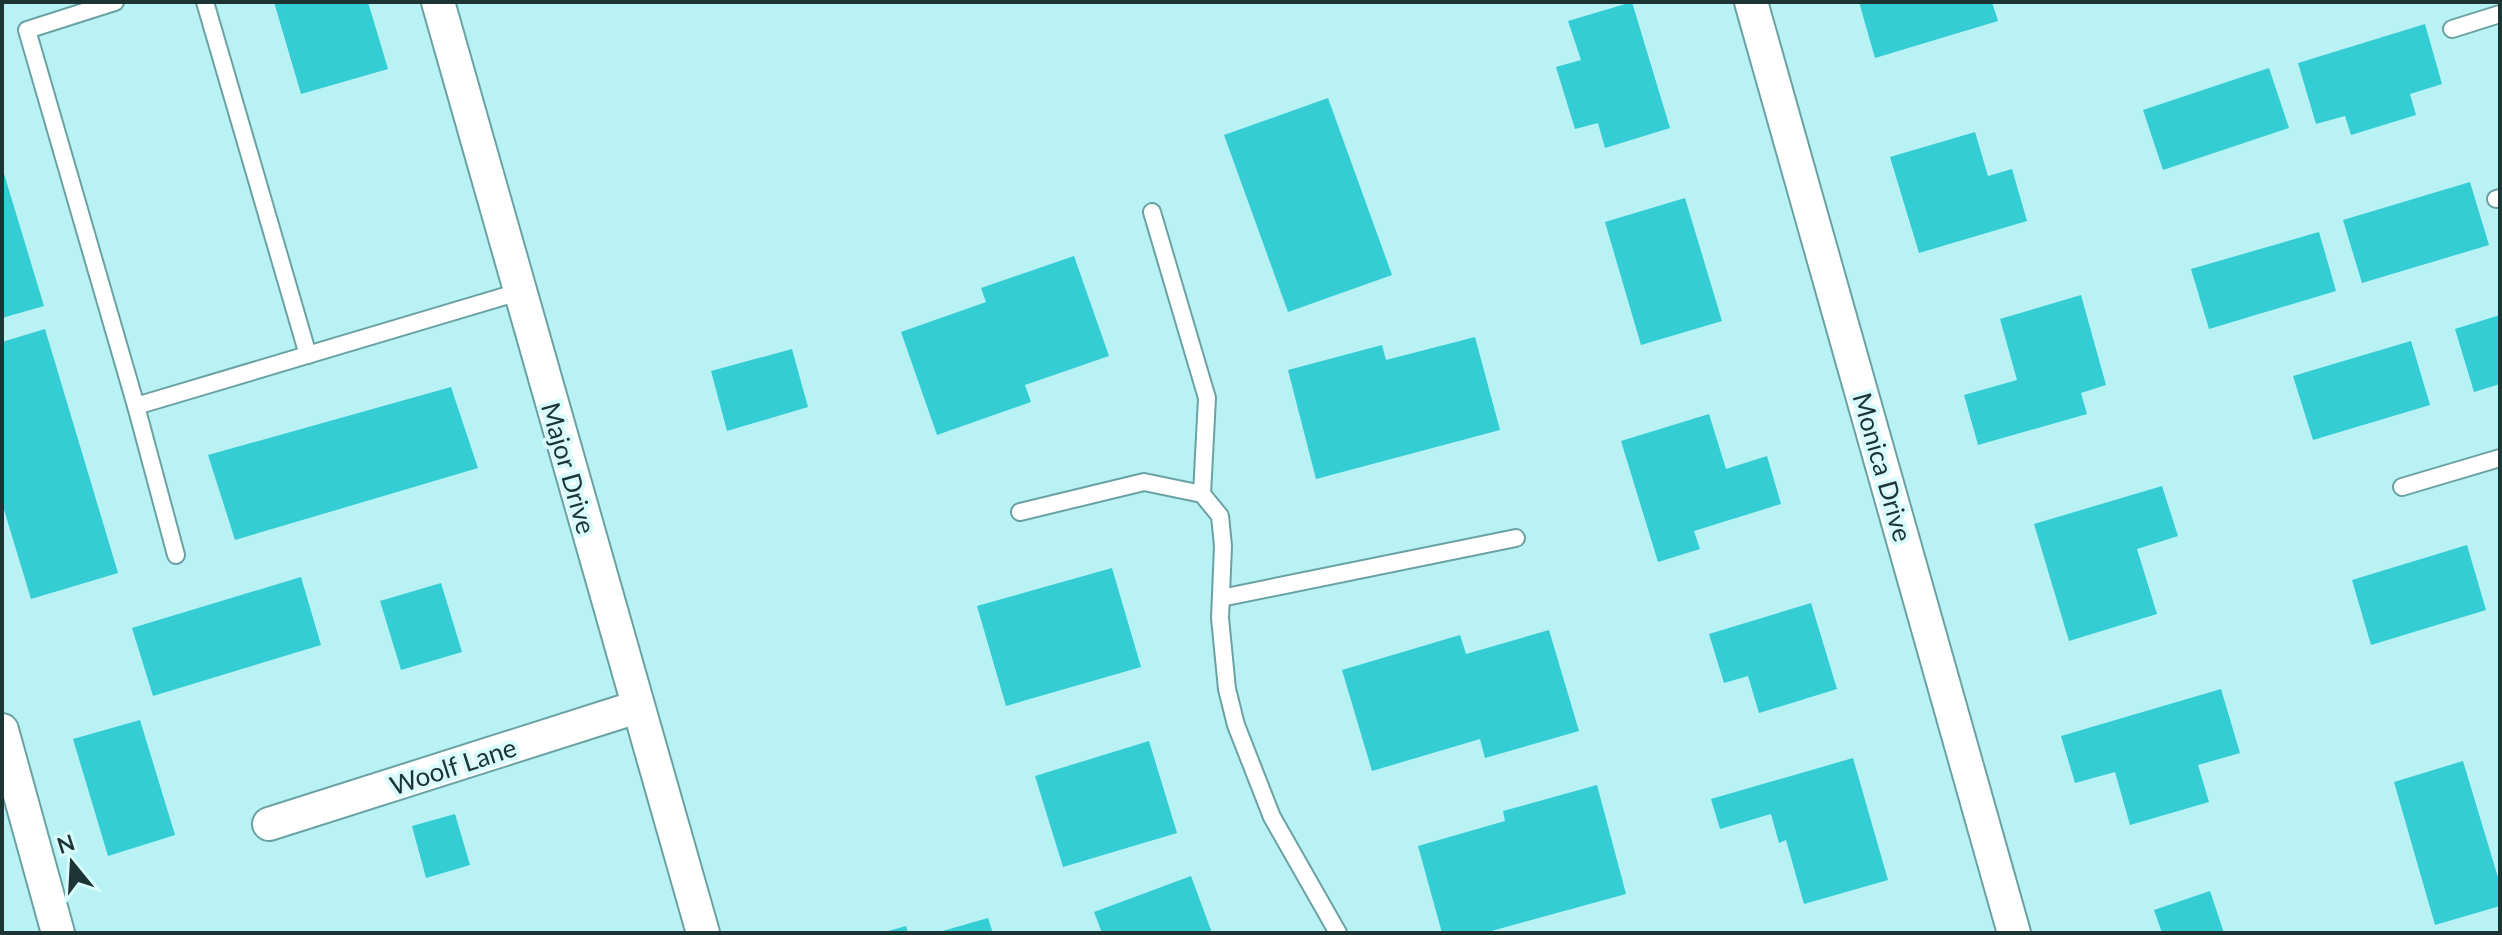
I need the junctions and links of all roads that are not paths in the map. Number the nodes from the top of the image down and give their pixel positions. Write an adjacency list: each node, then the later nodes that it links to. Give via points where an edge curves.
1 (115, 2): 10 (lane, via 27,30)
2 (205, 2): 9 (lane)
3 (438, 2): 8 (street, Major Drive)
4 (1751, 2): 24 (street, Monica Drive)
5 (2500, 14): 6 (lane)
6 (2452, 29)
7 (1152, 212): 13 (lane, via 1207,398)
8 (519, 292): 9 (lane); 18 (street, Major Drive)
9 (308, 355): 10 (lane)
10 (136, 406): 16 (lane)
11 (2500, 458): 12 (lane)
12 (2402, 487)
13 (1202, 494): 14 (lane, via 1144,482); 17 (lane, via 1220,516)
14 (1020, 512)
15 (1516, 538): 17 (lane)
16 (176, 555)
17 (1221, 598): 23 (lane, via 1227,689 1236,725 1272,817)
18 (637, 707): 20 (street, Woolf Lane); 22 (street, Major Drive)
19 (2, 730): 21 (street)
20 (269, 824)
21 (58, 933)
22 (703, 933)
23 (1338, 933)
24 (2014, 933)

